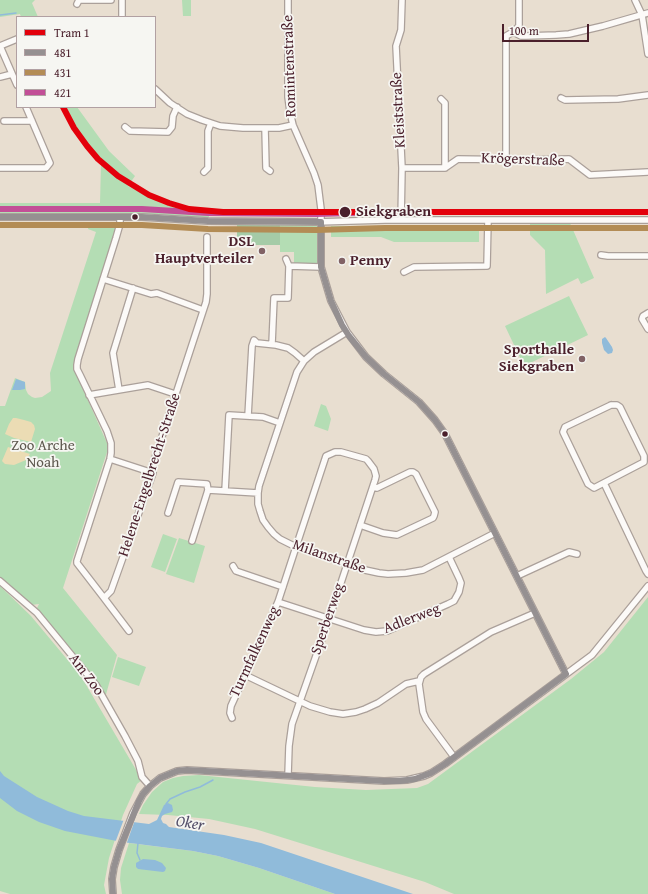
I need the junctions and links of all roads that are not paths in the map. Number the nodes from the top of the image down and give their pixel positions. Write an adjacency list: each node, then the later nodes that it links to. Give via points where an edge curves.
1 (111, 0): 7 (street, via 79,0)
2 (122, 0): 10 (street)
3 (288, 0): 27 (street, Romintenstraße, via 288,97)
4 (402, 0): 32 (street, Kleiststraße, via 401,30 396,46)
5 (519, 0): 11 (street, via 519,26)
6 (635, 0): 9 (street)
7 (77, 4)
8 (648, 13): 9 (street)
9 (642, 15): 11 (street, via 569,34 521,36); 14 (street)
10 (122, 16)
11 (513, 32): 30 (street, via 506,36)
12 (16, 39): 13 (street)
13 (0, 46): 15 (street)
14 (648, 54)
15 (12, 74): 16 (street); 17 (street)
16 (0, 77)
17 (16, 83)
18 (156, 90): 22 (street)
19 (648, 95): 20 (street, via 618,99)
20 (561, 98)
21 (441, 99): 33 (street, via 445,103)
22 (177, 107): 26 (street, via 195,118); 28 (street, via 172,127 168,132 130,131)
23 (26, 108): 25 (street)
24 (4, 121): 25 (street)
25 (32, 121): 31 (street, via 50,163 46,168)
26 (211, 123): 29 (street, via 231,128); 35 (street, via 208,131 208,168)
27 (292, 125): 29 (street); 42 (street, Romintenstraße, via 318,185)
28 (125, 127)
29 (266, 128): 34 (street, via 266,168)
30 (506, 160): 33 (street, Krögerstraße, via 458,159); 36 (street, Krögerstraße, via 568,159 590,175)
31 (0, 168)
32 (402, 168): 33 (street, Krögerstraße); 39 (street, Kleiststraße)
33 (445, 168)
34 (270, 171)
35 (204, 172)
36 (648, 172)
37 (0, 217): 38 (street)
38 (120, 217): 42 (street); 50 (street)
39 (401, 220): 40 (street); 42 (street)
40 (488, 220): 41 (street); 49 (street, via 487,266 414,267)
41 (648, 220)
42 (321, 222): 48 (street)
43 (207, 238): 52 (street, Helene-Engelbrecht-Straße, via 207,294)
44 (601, 255): 45 (street)
45 (648, 256)
46 (286, 259): 47 (street)
47 (289, 266): 48 (street); 56 (street, via 288,298 274,298)
48 (320, 267): 55 (street, via 331,301)
49 (404, 272)
50 (103, 279): 51 (street); 60 (street, via 77,365)
51 (133, 288): 52 (street, via 151,294 157,293); 58 (street, via 113,353)
52 (203, 310): 59 (street, Helene-Engelbrecht-Straße)
53 (648, 313): 54 (street, via 642,316 642,319)
54 (648, 329)
55 (347, 332): 57 (street, Milanstraße); 73 (street, via 371,362 419,402 442,429)
56 (272, 344): 57 (street, via 292,350); 61 (street, via 257,343 254,340)
57 (304, 361): 62 (street, Milanstraße, via 297,372)
58 (119, 390): 59 (street, via 148,385); 60 (street)
59 (175, 394): 65 (street, Helene-Engelbrecht-Straße, via 152,467)
60 (89, 395): 63 (street, via 110,438)
61 (248, 416): 62 (street, via 263,417); 69 (street, via 229,415)
62 (280, 423): 70 (street, Milanstraße)
63 (110, 459): 65 (street); 85 (street, via 77,561)
64 (372, 465): 67 (street, Sperberweg, via 376,476); 75 (street, Turmfalkenweg, via 366,459 340,452 326,456)
65 (153, 473): 85 (street, Helene-Engelbrecht-Straße, via 111,591)
66 (604, 483): 66 (street, via 594,488 588,484 563,432 565,427 611,405 617,405 644,456 644,462); 80 (street)
67 (373, 487): 72 (street, Sperberweg); 72 (street, via 377,488 413,472 434,516 397,535)
68 (208, 490): 69 (street); 71 (street, via 207,484 178,482); 74 (street)
69 (225, 491): 70 (street)
70 (258, 493): 75 (street, Milanstraße, via 260,511 268,528 280,539)
71 (168, 513)
72 (360, 525): 78 (street, Sperberweg)
73 (495, 533): 77 (street, Milanstraße); 81 (street)
74 (192, 542)
75 (296, 547): 78 (street, Milanstraße); 84 (street, Turmfalkenweg)
76 (577, 554): 81 (street, via 569,552)
77 (450, 557): 78 (street, Milanstraße, via 422,570 406,574 379,574); 88 (street, Adlerweg, via 461,583 454,601 381,632 364,630)
78 (347, 564): 88 (street, Sperberweg)
79 (233, 566): 84 (street, Turmfalkenweg, via 236,571)
80 (648, 574)
81 (517, 576): 87 (street)
82 (0, 581): 97 (street, Am Zoo, via 37,613 96,685 138,761 142,776)
83 (648, 586): 90 (street, via 592,655)
84 (283, 587): 86 (street, Turmfalkenweg)
85 (104, 598): 89 (street)
86 (278, 602): 88 (street, Adlerweg); 91 (street, Turmfalkenweg)
87 (535, 613): 90 (street); 92 (street, via 491,632 424,674)
88 (329, 619): 93 (street, Sperberweg)
89 (129, 631)
90 (566, 674): 95 (street)
91 (245, 675): 93 (street); 94 (street, Turmfalkenweg, via 234,696 230,713)
92 (419, 681): 93 (street, via 406,684 371,706 356,712 330,712); 95 (street, via 426,719)
93 (300, 701): 96 (street, Sperberweg, via 290,735)
94 (232, 718)
95 (454, 758): 96 (street, via 431,773 400,781)
96 (288, 776): 97 (street, via 187,770 168,774)
97 (150, 786): 98 (street, via 133,813 119,850 112,879)
98 (113, 894)

